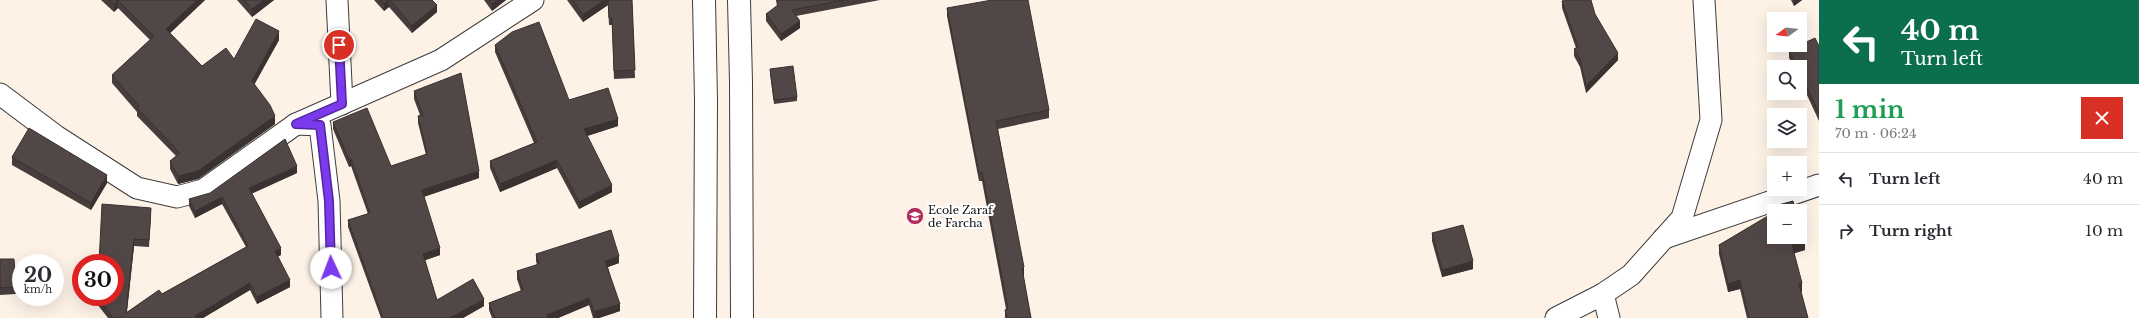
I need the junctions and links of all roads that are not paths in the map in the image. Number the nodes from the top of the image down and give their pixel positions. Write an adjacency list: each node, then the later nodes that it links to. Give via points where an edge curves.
1 (337, 0): 7 (street)
2 (533, 0): 7 (street, via 441,60)
3 (704, 0): 13 (street)
4 (738, 0): 14 (street)
5 (1704, 0): 10 (street, via 1710,120 1682,218)
6 (0, 94): 8 (street, via 56,136 137,188 177,197 203,190)
7 (342, 104): 8 (street)
8 (296, 124): 12 (street, via 320,125 329,201)
9 (1819, 185): 10 (street)
10 (1663, 238): 11 (street, via 1631,275)
11 (1603, 294): 15 (street); 16 (street)
12 (332, 318)
13 (705, 318)
14 (742, 318)
15 (1556, 318)
16 (1609, 318)

